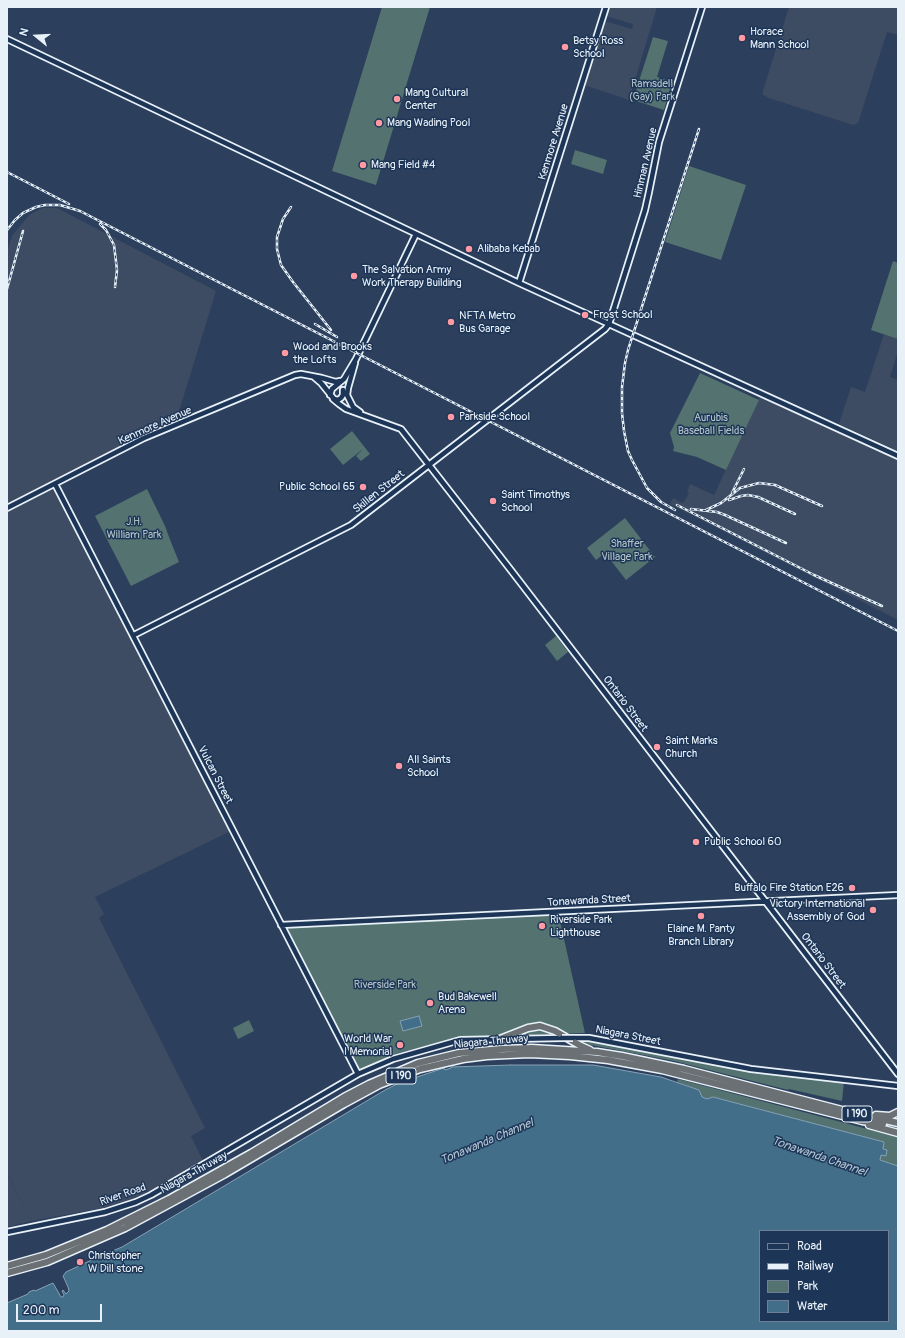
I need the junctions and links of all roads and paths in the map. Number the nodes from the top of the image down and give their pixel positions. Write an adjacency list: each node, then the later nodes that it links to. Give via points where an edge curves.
1 (606, 7): 5 (street, Kenmore Avenue)
2 (702, 7): 6 (street, Hinman Avenue, via 659,142 648,196)
3 (7, 39): 4 (street)
4 (416, 234): 5 (street); 7 (street)
5 (519, 283): 6 (street)
6 (609, 324): 12 (street); 13 (street, Skillen Street, via 603,332)
7 (356, 359): 9 (street); 9 (street)
8 (314, 377): 9 (street, Kenmore Avenue, via 322,378); 10 (street); 14 (street, Kenmore Avenue, via 295,375 144,438)
9 (341, 388): 10 (street, via 330,391); 10 (street, via 338,400); 11 (street, Ontario Street, via 353,407)
10 (332, 397): 11 (street, Ontario Street, via 346,409)
11 (370, 418): 13 (street, Ontario Street, via 401,429)
12 (898, 456)
13 (430, 465): 16 (street, Skillen Street, via 351,525); 18 (street, Ontario Street)
14 (55, 484): 15 (street, Kenmore Avenue); 16 (street, Vulcan Street)
15 (7, 508)
16 (134, 635): 19 (street, Vulcan Street)
17 (898, 895): 18 (street, Tonawanda Street)
18 (766, 901): 19 (street, Tonawanda Street); 23 (street, Ontario Street)
19 (281, 925): 22 (street, Vulcan Street)
20 (500, 1039): 21 (highway, via 540,1026 555,1030 581,1046); 22 (street, Niagara Street, via 455,1041 403,1055); 24 (street, Niagara Street, bridge, via 589,1038 751,1069)
21 (597, 1052): 25 (highway, Niagara Thruway / I 190, via 672,1066); 32 (highway, Niagara Thruway / I 190, via 502,1049 459,1053 418,1063 344,1097 169,1199 106,1230 46,1255)
22 (358, 1074): 31 (street, River Road, via 141,1200 107,1212)
23 (898, 1074)
24 (898, 1086)
25 (817, 1104): 26 (highway, via 882,1116); 28 (highway, Niagara Thruway / I 190)
26 (898, 1112)
27 (862, 1121): 29 (highway, Niagara Thruway / I 190); 30 (highway); 33 (highway, Niagara Thruway / I 190, via 662,1070 608,1060 529,1054 463,1059 420,1069 379,1085 225,1174 125,1228 47,1262)
28 (898, 1123)
29 (898, 1127)
30 (898, 1133)
31 (7, 1232)
32 (7, 1266)
33 (7, 1273)

